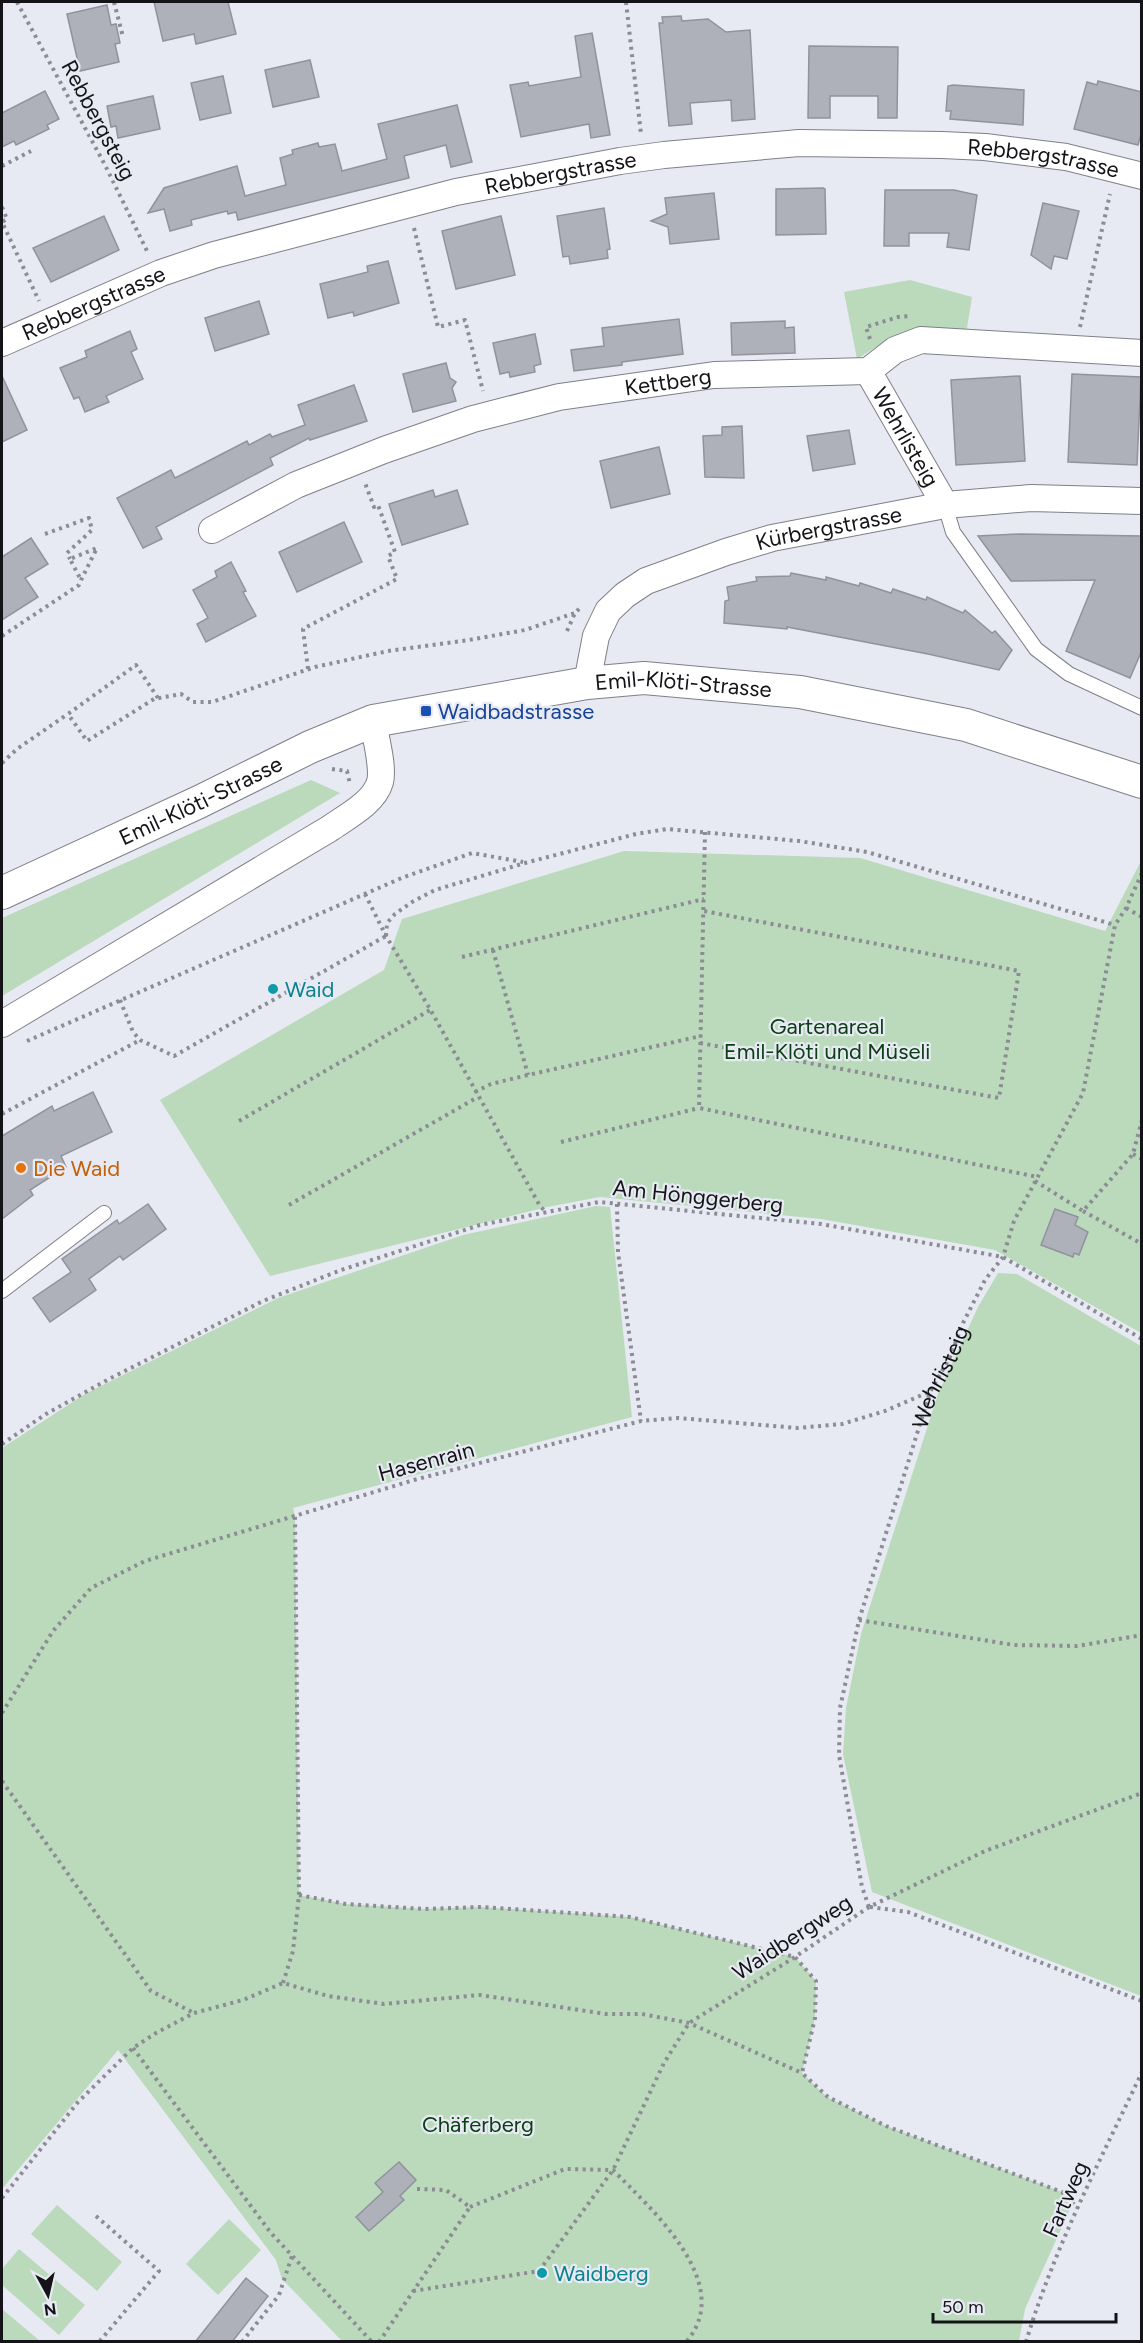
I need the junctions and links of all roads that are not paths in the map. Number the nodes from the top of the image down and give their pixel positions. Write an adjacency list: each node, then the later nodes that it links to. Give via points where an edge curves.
1 (1142, 176): 2 (street, Rebbergstrasse, via 1066,157 985,147 799,143 664,154 456,192 214,255 161,273)
2 (2, 343)
3 (1142, 353): 4 (street, via 921,340 895,350)
4 (868, 371): 6 (street, Wehrlisteig); 7 (street, Kettberg, via 714,375 559,397 490,415 367,457 296,485)
5 (1142, 501): 6 (street, Kürbergstrasse, via 1031,498)
6 (945, 505): 8 (street, Kürbergstrasse, via 772,538 646,581 608,611 596,636); 9 (lane, via 953,532 1036,649 1069,674)
7 (212, 530)
8 (587, 683): 10 (street, Emil-Klöti-Strasse); 11 (street, Emil-Klöti-Strasse, via 644,678 801,692 966,725)
9 (1142, 708)
10 (373, 721): 12 (street, Emil-Klöti-Strasse); 13 (street, via 380,782 359,809)
11 (1142, 782)
12 (2, 893)
13 (2, 1024)
14 (104, 1213): 15 (lane)
15 (2, 1291)

